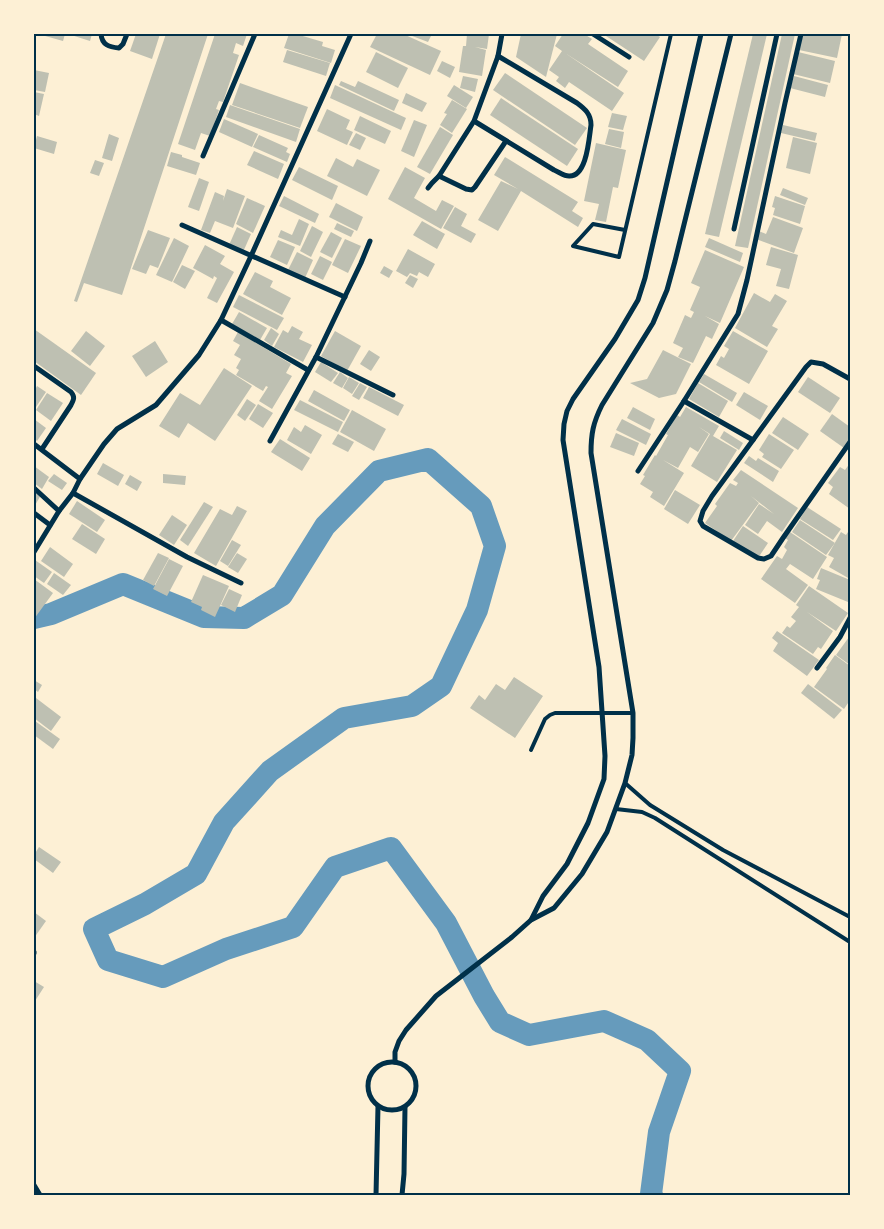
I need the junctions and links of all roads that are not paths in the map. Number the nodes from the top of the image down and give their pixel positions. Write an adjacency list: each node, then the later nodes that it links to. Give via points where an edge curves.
1 (101, 34): 2 (street, via 107,46 119,48)
2 (127, 34)
3 (254, 34): 16 (street)
4 (351, 34): 23 (street)
5 (502, 34): 12 (street)
6 (593, 34): 13 (street)
7 (671, 34): 20 (lane)
8 (701, 34): 48 (street, via 646,278 638,300 615,339 573,399 564,424 562,440 599,668)
9 (731, 34): 49 (street, via 667,290 653,323 595,419 591,435 591,453)
10 (776, 34): 21 (street)
11 (801, 34): 31 (street, via 738,314)
12 (498, 56): 14 (street); 15 (street, via 585,108 591,118 583,167 576,175 565,175)
13 (629, 57)
14 (474, 121): 15 (street); 17 (street)
15 (506, 141): 17 (street, via 472,190)
16 (203, 156)
17 (439, 176): 18 (street)
18 (428, 188)
19 (182, 224): 23 (street)
20 (625, 230): 20 (lane, via 619,257 573,246 593,224)
21 (734, 230)
22 (370, 241): 24 (street)
23 (251, 256): 24 (street); 25 (street)
24 (345, 297): 26 (street)
25 (221, 320): 28 (street); 38 (street, via 200,354 156,405 117,429)
26 (316, 356): 28 (street); 30 (street)
27 (34, 366): 36 (street, via 74,397)
28 (308, 370): 33 (street)
29 (850, 379): 32 (street, via 823,364 811,362)
30 (393, 395)
31 (684, 401): 32 (street); 37 (street)
32 (753, 440): 34 (street, via 712,496 700,521 703,526 764,559 772,556)
33 (270, 441)
34 (850, 442)
35 (34, 444): 36 (street)
36 (42, 449): 38 (street)
37 (638, 471)
38 (80, 479): 40 (street)
39 (34, 488): 41 (street)
40 (73, 493): 41 (street); 45 (street, via 187,557)
41 (59, 511): 43 (street)
42 (34, 513): 43 (street)
43 (50, 525): 44 (street)
44 (34, 552)
45 (241, 583)
46 (850, 618): 47 (street)
47 (817, 668)
48 (603, 713): 49 (lane); 50 (lane, via 550,715); 56 (street, via 604,779 588,823 567,864 543,896)
49 (633, 713): 51 (street, via 632,755)
50 (531, 750)
51 (625, 783): 52 (street); 53 (lane, via 650,805)
52 (616, 809): 54 (lane, via 649,814); 56 (street, via 607,832 582,874 554,908)
53 (724, 850): 54 (lane); 55 (lane)
54 (719, 858): 57 (lane)
55 (850, 917)
56 (531, 920): 58 (street, via 436,996 399,1041)
57 (850, 942)
58 (395, 1062): 59 (street, via 376,1067 369,1080 369,1094); 60 (street, via 408,1068 417,1083 412,1101)
59 (378, 1106): 60 (street, via 387,1110); 63 (street)
60 (406, 1107): 64 (street)
61 (34, 1185): 62 (street)
62 (40, 1195)
63 (376, 1195)
64 (402, 1195)

